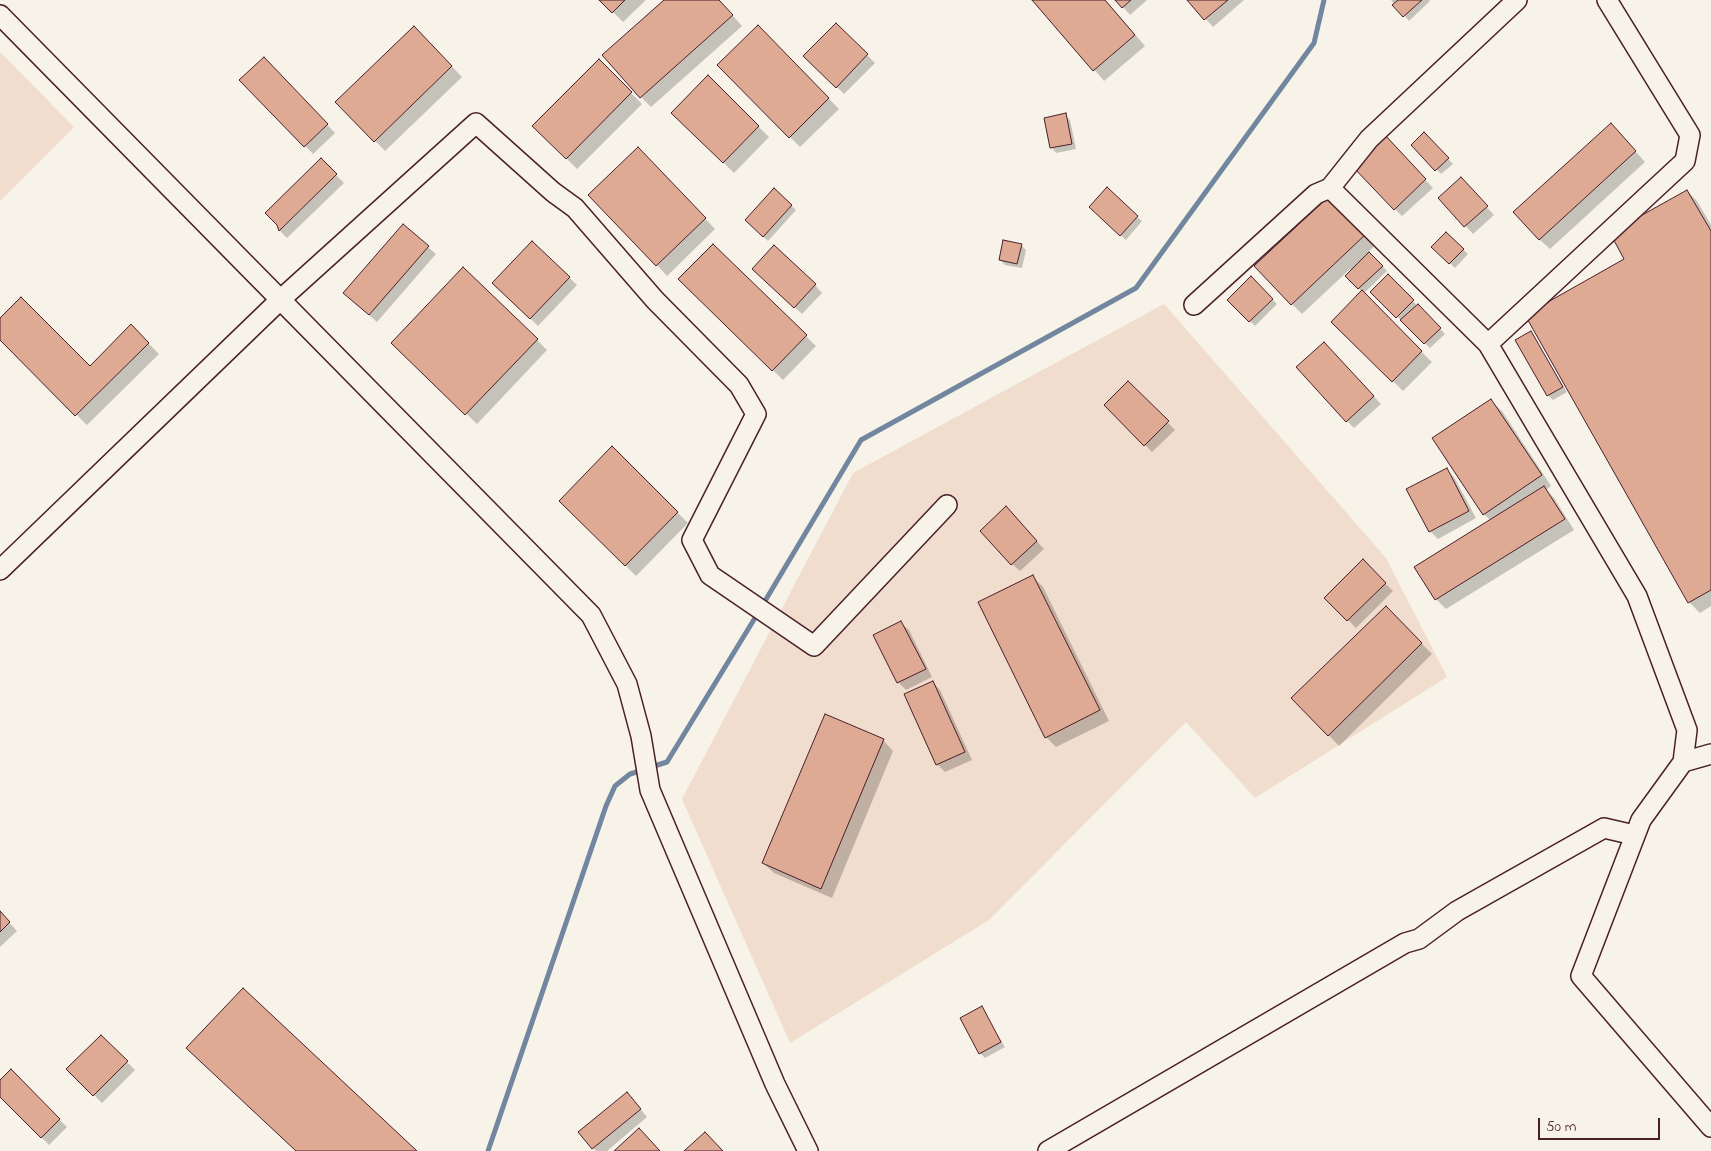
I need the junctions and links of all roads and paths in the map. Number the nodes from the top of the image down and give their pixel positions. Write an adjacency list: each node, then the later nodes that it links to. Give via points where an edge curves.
1 (1517, 0): 4 (street, via 1369,139)
2 (1607, 0): 7 (street, via 1690,135 1685,161)
3 (0, 15): 5 (street)
4 (1330, 188): 6 (street, via 1316,194); 7 (street)
5 (280, 300): 8 (street, via 476,123 575,208 655,300 739,385 756,414 692,540 710,575 814,646); 9 (street); 14 (street, via 591,615 627,684 642,736 650,790 775,1084)
6 (1194, 306)
7 (1488, 344): 11 (street, via 1637,596 1687,730)
8 (946, 505)
9 (0, 570)
10 (1711, 754): 11 (street)
11 (1683, 762): 12 (street, via 1641,820)
12 (1634, 835): 13 (street, via 1581,976); 15 (street, via 1604,828 1457,911 1419,939 1404,942)
13 (1711, 1127)
14 (808, 1151)
15 (1048, 1151)

